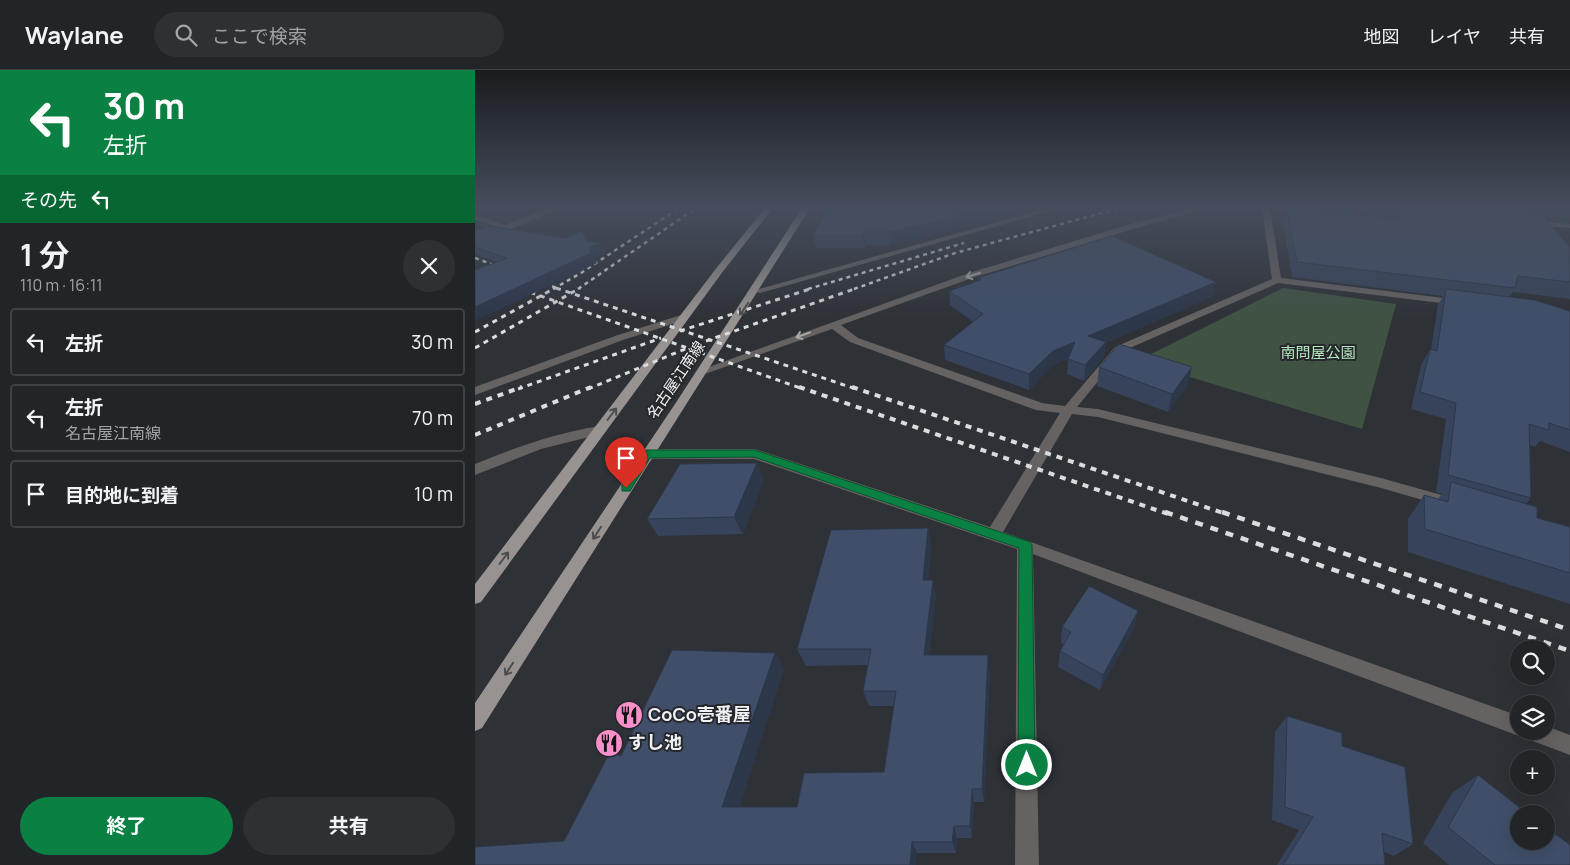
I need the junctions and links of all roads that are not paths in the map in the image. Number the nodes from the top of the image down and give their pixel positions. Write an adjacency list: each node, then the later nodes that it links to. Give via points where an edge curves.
1 (740, 245): 9 (main road, 名古屋江南線)
2 (785, 245): 7 (main road, 名古屋江南線)
3 (923, 245): 7 (street)
4 (1072, 245): 10 (street, one-way to 10)
5 (1272, 245): 6 (street)
6 (1277, 280): 8 (street); 13 (street, via 1119,349)
7 (757, 291): 11 (main road, 名古屋江南線, one-way to 11)
8 (1472, 304)
9 (684, 317): 12 (street); 14 (main road, 名古屋江南線, one-way to 9)
10 (833, 324): 11 (street, one-way to 11); 13 (street, via 854,340 1040,408)
11 (701, 372): 15 (main road, 名古屋江南線)
12 (475, 390)
13 (1068, 410): 17 (street, via 1099,412); 18 (street)
14 (600, 430): 16 (street, via 563,436); 20 (main road, 名古屋江南線, one-way to 14)
15 (647, 454): 18 (street, via 755,454); 21 (main road, 名古屋江南線, one-way to 21)
16 (475, 470)
17 (1456, 505)
18 (994, 534): 19 (street)
19 (1025, 545): 22 (street); 25 (street)
20 (475, 597)
21 (475, 721)
22 (1510, 723)
23 (1555, 739): 24 (street)
24 (1570, 745)
25 (1027, 865)

